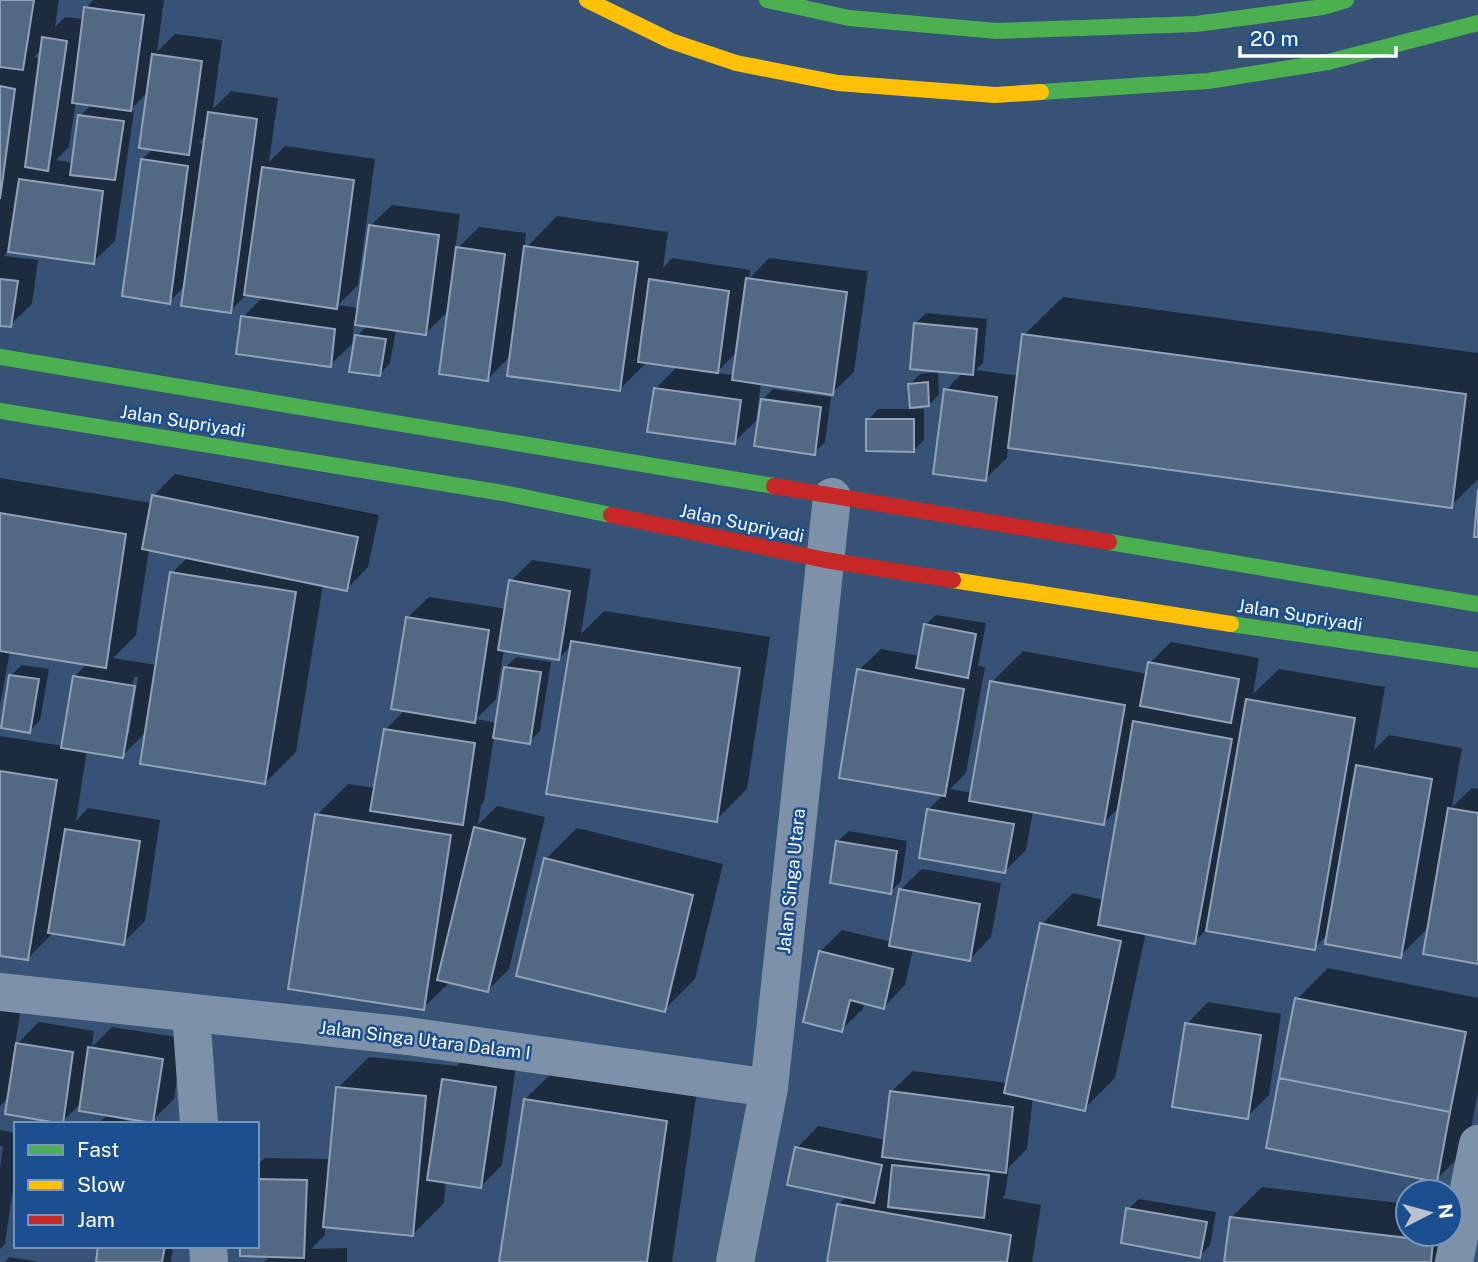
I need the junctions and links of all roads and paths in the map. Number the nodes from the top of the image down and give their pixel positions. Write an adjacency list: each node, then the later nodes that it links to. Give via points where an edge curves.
1 (587, 0): 4 (main road, via 671,41 736,63 838,83 995,95 1208,81 1328,62)
2 (767, 0): 3 (main road, via 849,18 998,31 1196,24)
3 (1346, 0)
4 (1478, 23)
5 (0, 357): 7 (main road, Jalan Supriyadi)
6 (0, 411): 8 (main road, Jalan Supriyadi, via 503,493)
7 (832, 497): 8 (street, Jalan Singa Utara); 9 (main road, Jalan Supriyadi)
8 (825, 560): 10 (main road, Jalan Supriyadi); 13 (street, Jalan Singa Utara)
9 (1478, 604)
10 (1478, 660)
11 (0, 992): 12 (street, Jalan Singa Utara Dalam I)
12 (191, 1013): 13 (street, Jalan Singa Utara Dalam I, via 408,1036); 14 (street)
13 (769, 1087): 16 (street, Jalan Singa Utara)
14 (199, 1122)
15 (1478, 1144): 17 (street)
16 (735, 1262)
17 (1454, 1262)

